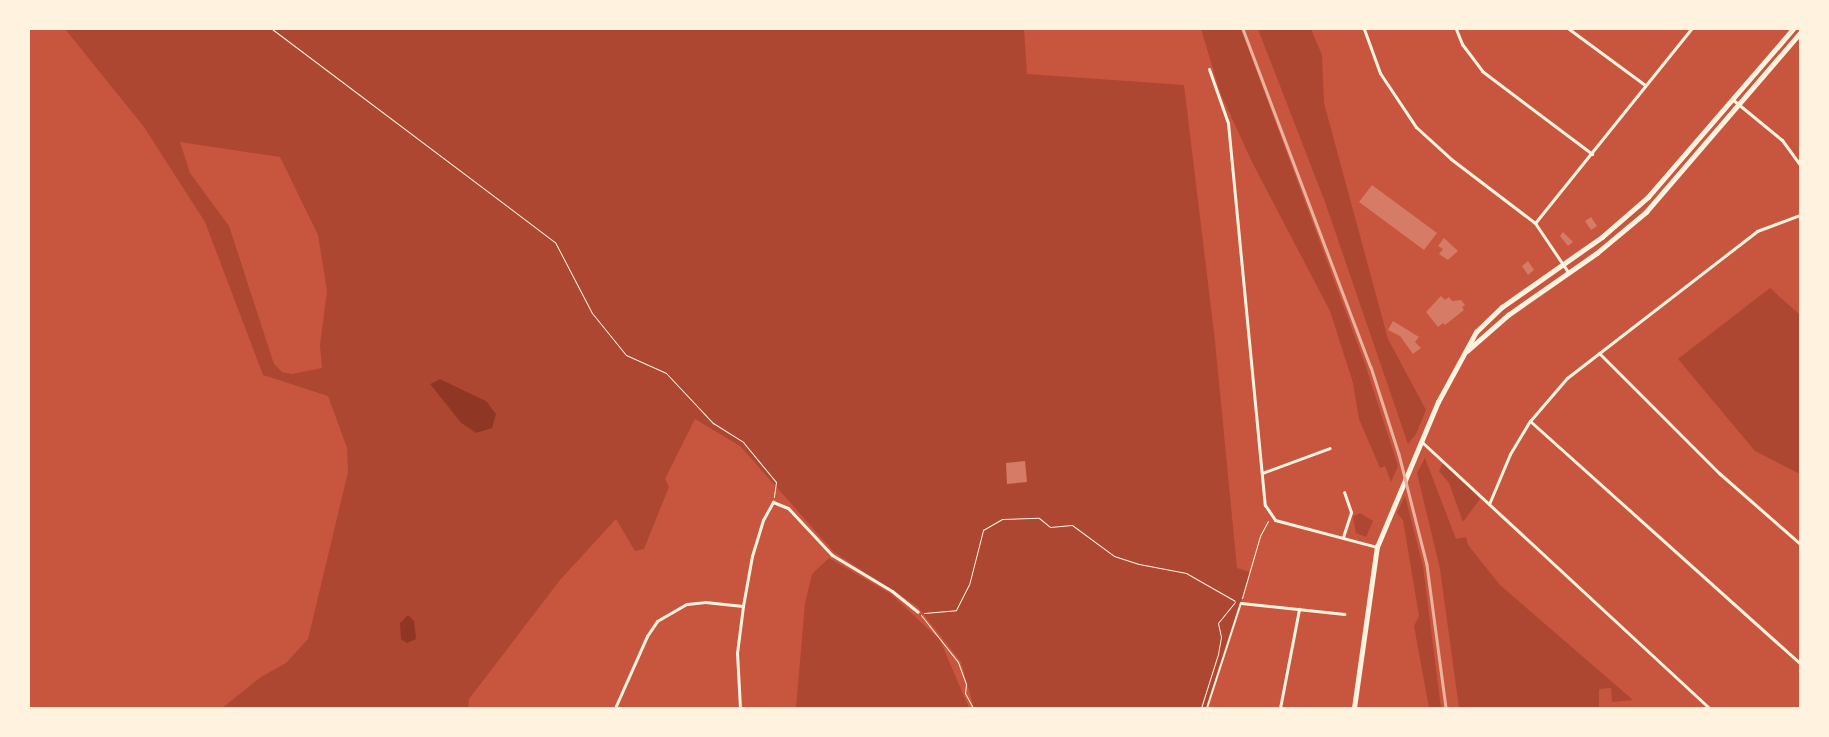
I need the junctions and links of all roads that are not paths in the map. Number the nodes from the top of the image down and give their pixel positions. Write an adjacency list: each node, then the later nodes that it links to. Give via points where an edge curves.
1 (1364, 29): 14 (street, via 1380,73 1416,128)
2 (1456, 29): 11 (street, via 1462,44 1482,71)
3 (1569, 29): 8 (street)
4 (1691, 29): 8 (street)
5 (1792, 29): 9 (main road)
6 (1800, 33): 10 (main road)
7 (1209, 69): 22 (street, via 1228,123)
8 (1645, 85): 11 (street)
9 (1731, 99): 10 (street); 15 (main road, via 1648,197 1602,237)
10 (1738, 105): 12 (street, via 1782,140); 16 (main road, via 1672,186 1646,212)
11 (1592, 154): 14 (street)
12 (1800, 165)
13 (1800, 215): 17 (street, via 1757,231)
14 (1535, 223): 15 (street)
15 (1562, 262): 16 (street); 18 (main road, via 1489,318)
16 (1568, 272): 18 (main road, via 1508,315)
17 (1599, 353): 19 (street, via 1567,378); 26 (street, via 1719,473)
18 (1464, 354): 20 (main road, via 1438,402)
19 (1530, 421): 24 (street, via 1510,454); 33 (street)
20 (1423, 443): 24 (street); 27 (main road)
21 (1330, 448): 22 (street)
22 (1262, 473): 25 (street, via 1264,505 1270,517)
23 (1344, 492): 25 (street, via 1350,512)
24 (1490, 504): 39 (street)
25 (1343, 537): 27 (street)
26 (1800, 544)
27 (1377, 547): 38 (main road)
28 (1241, 603): 30 (street); 36 (lane)
29 (743, 606): 31 (street, via 762,520 772,502 788,508 832,555 892,591); 34 (street, via 705,602 687,604 658,621 647,636); 35 (street, via 737,652)
30 (1299, 609): 32 (street); 37 (street)
31 (918, 612)
32 (1344, 614)
33 (1800, 663)
34 (615, 708)
35 (740, 708)
36 (1207, 708)
37 (1280, 708)
38 (1354, 708)
39 (1709, 708)

